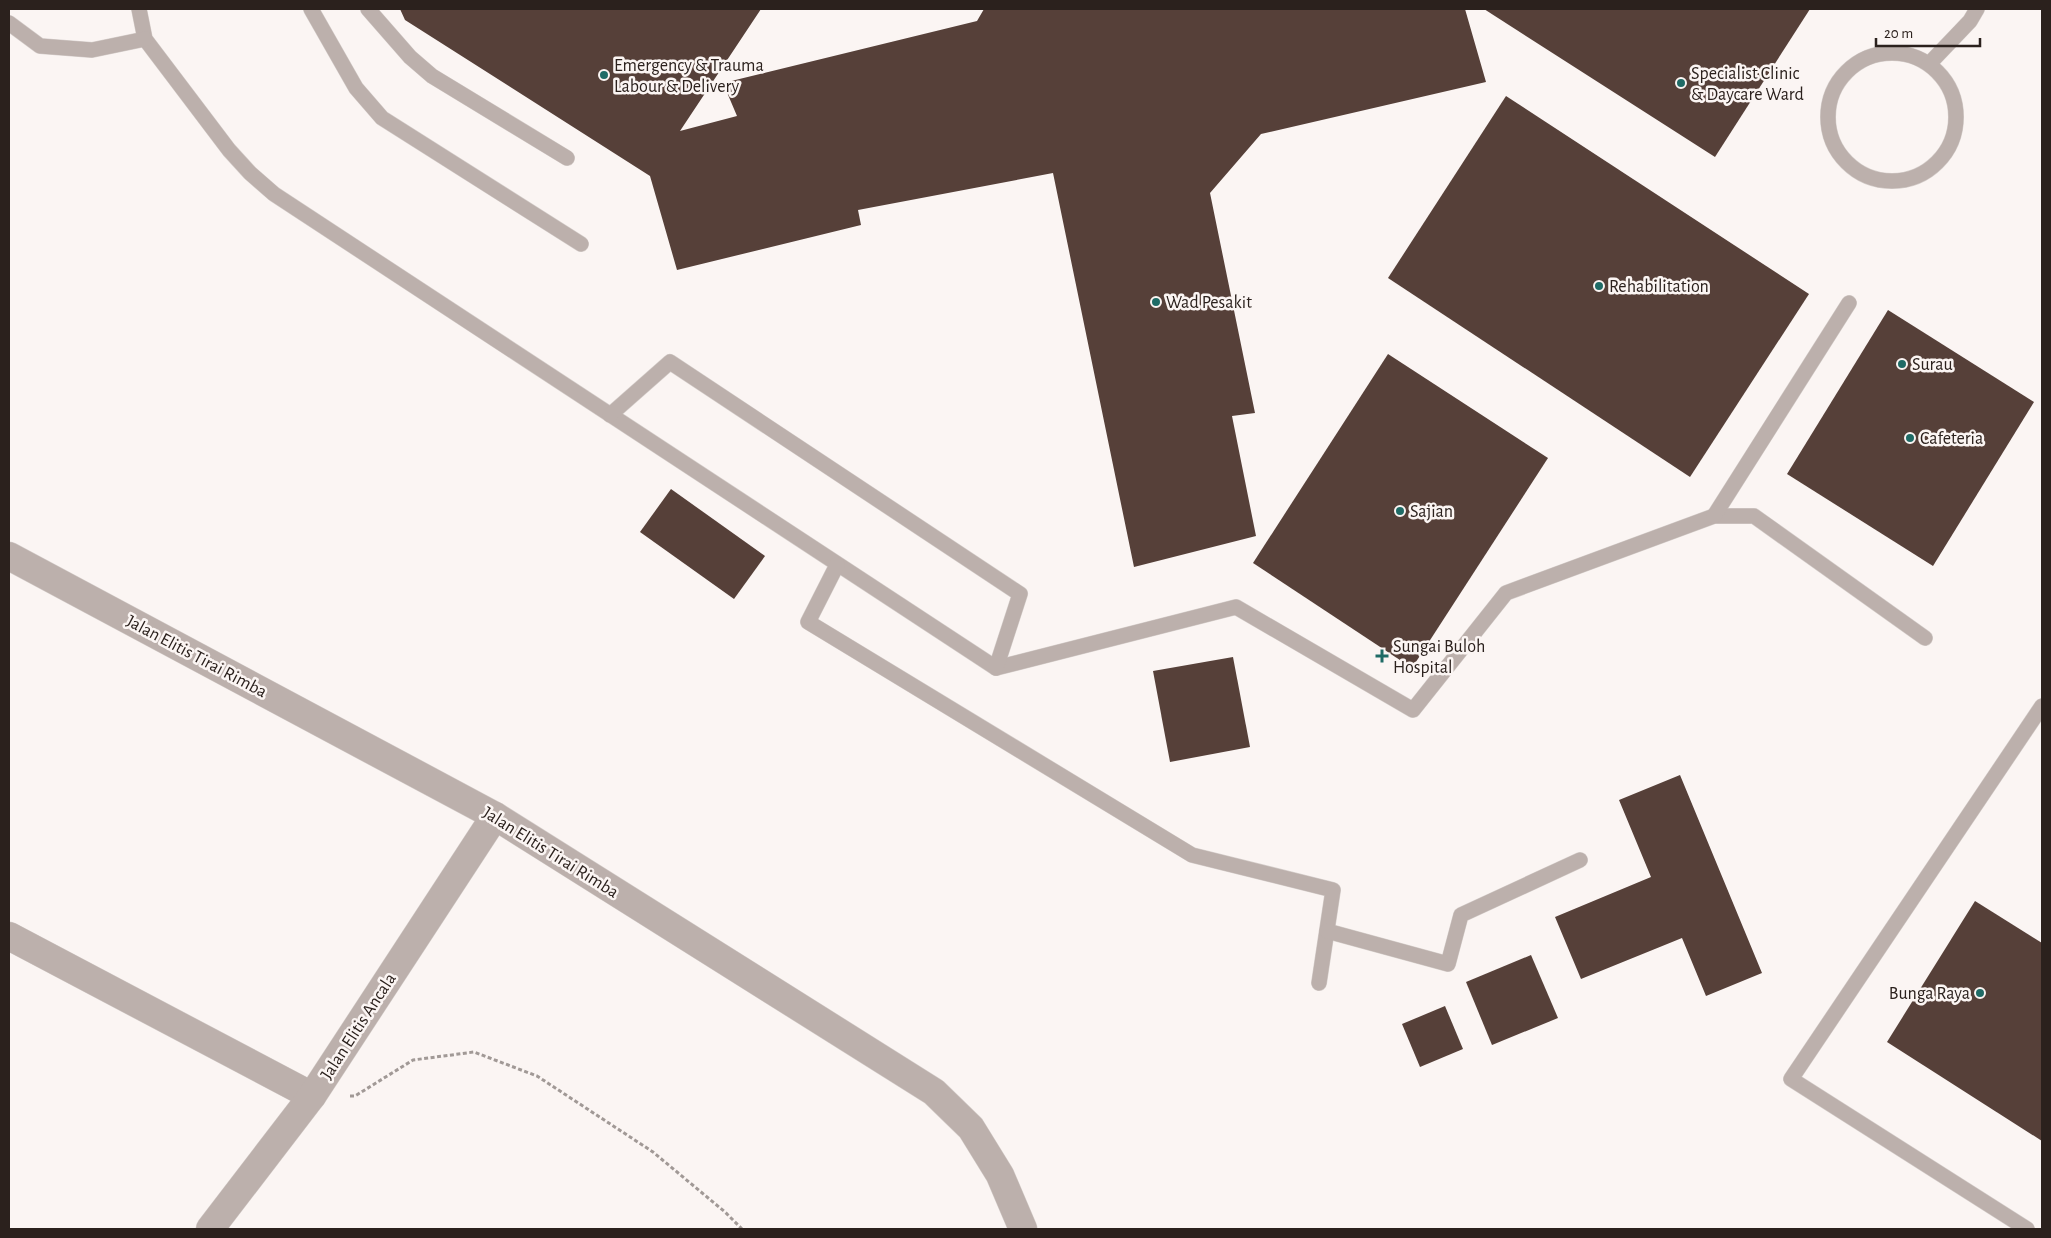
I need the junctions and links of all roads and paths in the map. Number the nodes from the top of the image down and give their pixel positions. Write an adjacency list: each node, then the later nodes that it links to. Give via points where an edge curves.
1 (139, 9): 6 (lane)
2 (311, 9): 9 (lane, via 356,88 382,118)
3 (368, 9): 8 (lane, via 410,57 432,76)
4 (1977, 9): 7 (lane, via 1970,21)
5 (9, 23): 6 (lane, via 40,46 92,50)
6 (145, 39): 11 (lane, via 229,150 274,194)
7 (1929, 64): 7 (lane, via 1944,79 1954,98 1957,118 1953,140 1943,158 1928,172 1909,181 1887,182 1867,177 1848,166 1835,148 1828,128 1828,106 1835,86 1849,69 1867,57 1888,52 1909,55)
8 (567, 158)
9 (581, 244)
10 (1849, 303): 12 (lane)
11 (610, 415): 14 (lane); 16 (lane, via 670,362 1020,594)
12 (1714, 516): 15 (lane, via 1754,516); 16 (lane, via 1506,593 1413,710 1236,608)
13 (9, 556): 18 (street, Jalan Elitis Tirai Rimba)
14 (837, 564): 16 (lane); 20 (lane, via 808,622 1192,855 1333,890)
15 (1925, 638)
16 (996, 668)
17 (2042, 706): 27 (lane, via 1791,1079)
18 (495, 816): 23 (street, Jalan Elitis Ancala); 26 (street, Jalan Elitis Tirai Rimba, via 934,1092 971,1128 1000,1175)
19 (1580, 860): 20 (lane, via 1461,915 1448,964)
20 (1327, 931): 22 (lane)
21 (9, 936): 23 (street)
22 (1319, 983)
23 (312, 1096): 24 (street, Jalan Elitis Ancala); 25 (path, via 355,1096 413,1060 474,1052 537,1076 653,1152)
24 (210, 1229)
25 (742, 1229)
26 (1023, 1229)
27 (2027, 1229)

